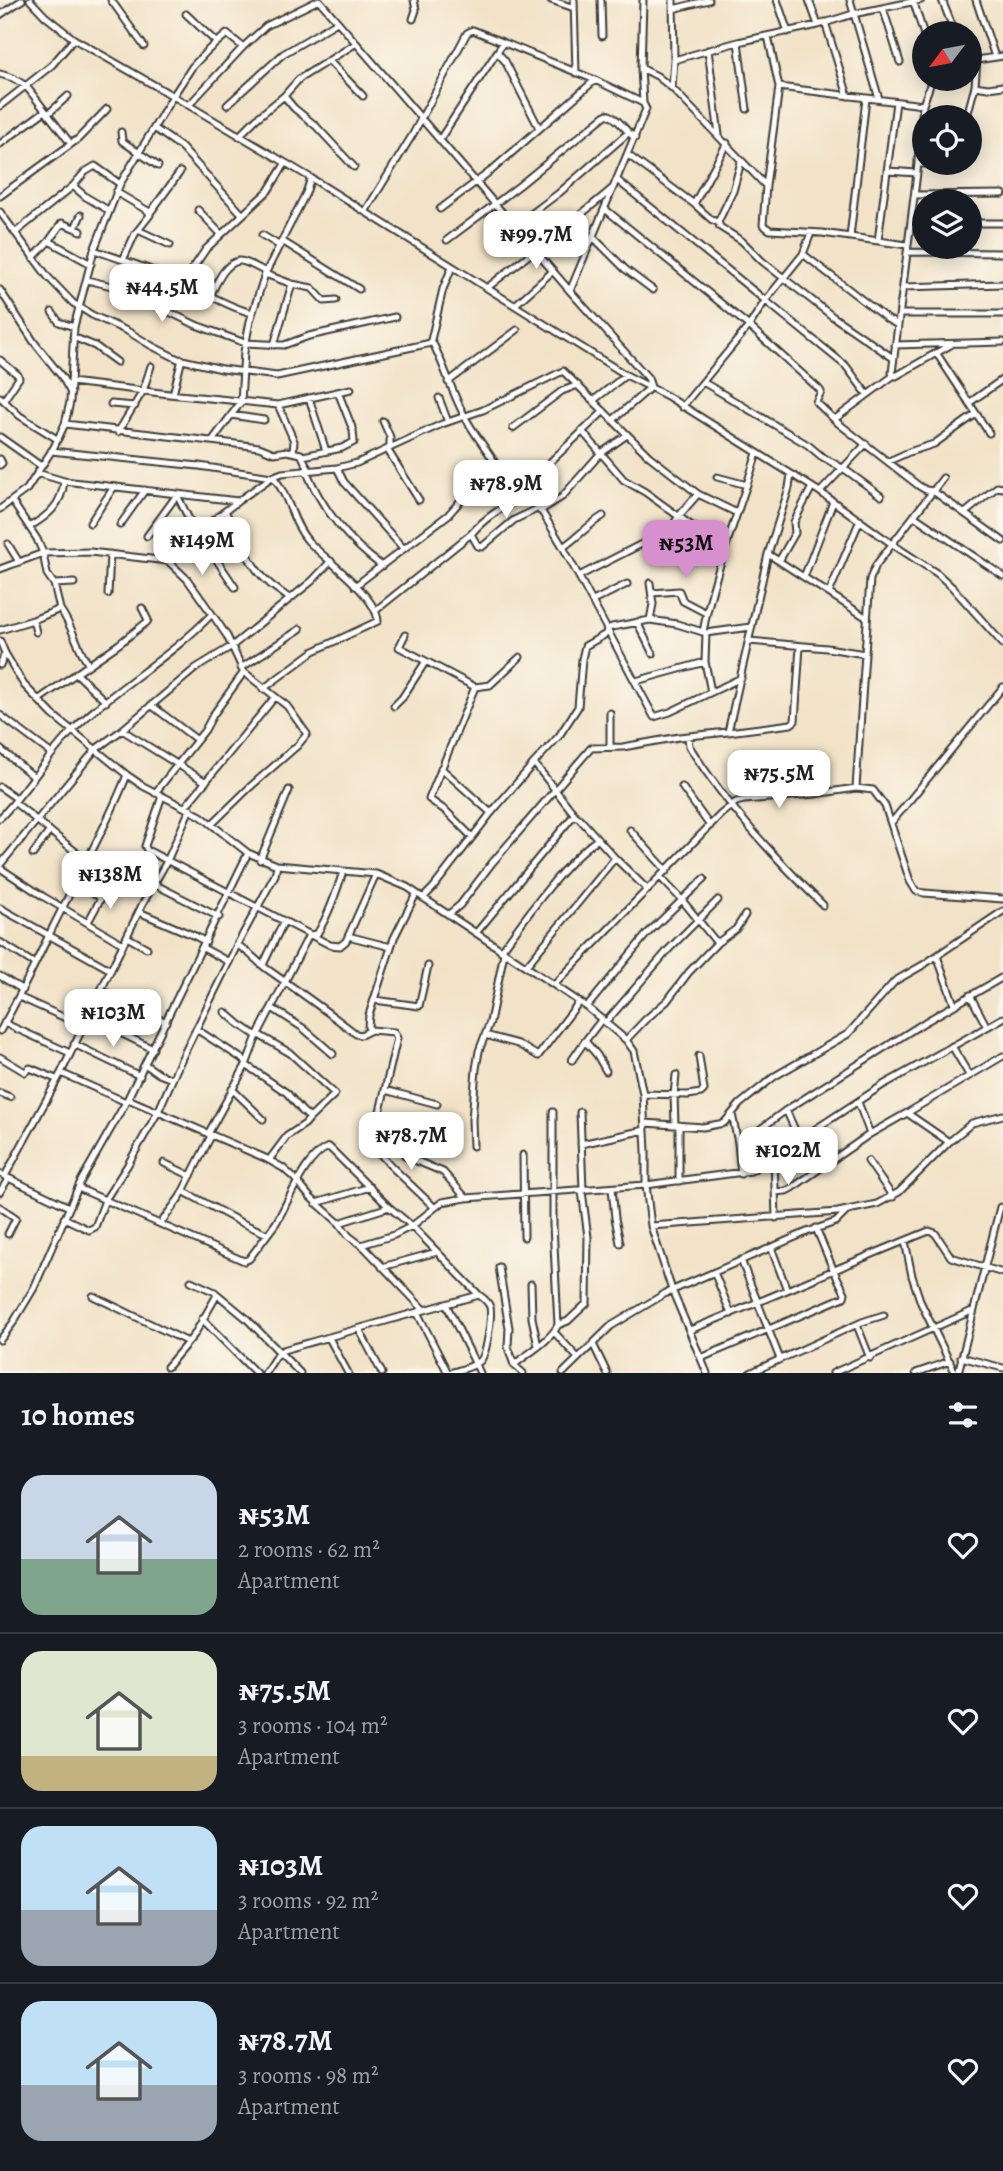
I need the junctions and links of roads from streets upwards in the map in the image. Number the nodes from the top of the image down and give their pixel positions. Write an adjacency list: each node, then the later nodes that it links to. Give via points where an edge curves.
1 (22, 0): 24 (street)
2 (30, 0): 34 (street)
3 (111, 0): 39 (street)
4 (319, 0): 28 (street); 40 (street, via 266,26)
5 (414, 0): 25 (street)
6 (551, 0): 19 (street)
7 (574, 0): 19 (street)
8 (601, 0): 32 (street)
9 (643, 0): 49 (street)
10 (673, 0): 21 (street)
11 (709, 0): 21 (street)
12 (777, 0): 31 (street)
13 (808, 0): 30 (street)
14 (850, 0): 23 (street)
15 (921, 0): 18 (street)
16 (943, 0): 27 (street)
17 (976, 0): 44 (street)
18 (913, 1): 20 (street); 26 (street)
19 (574, 8): 51 (street)
20 (883, 8): 23 (street); 48 (street)
21 (673, 9): 46 (street)
22 (186, 14): 35 (street)
23 (853, 14): 29 (street); 65 (street)
24 (0, 15)
25 (413, 19)
26 (919, 21)
27 (951, 21)
28 (337, 22): 38 (street); 70 (street, via 283,54)
29 (825, 22): 30 (street); 63 (street)
30 (818, 25): 31 (street)
31 (788, 32): 33 (street)
32 (602, 36)
33 (768, 36): 36 (street); 55 (street)
34 (74, 39): 53 (street); 60 (street)
35 (216, 42): 40 (street, via 228,34); 60 (street)
36 (738, 42): 41 (street); 73 (street)
37 (503, 43): 42 (street); 51 (street); 75 (street, via 470,31)
38 (355, 44): 47 (street); 75 (street)
39 (144, 46)
40 (243, 47): 69 (street)
41 (708, 50): 46 (street); 80 (street)
42 (498, 52): 77 (street); 83 (street)
43 (1003, 56): 44 (street)
44 (995, 57): 45 (street)
45 (982, 59)
46 (674, 60): 57 (street)
47 (329, 61): 61 (street, via 299,79); 62 (street)
48 (900, 62)
49 (641, 68): 57 (street); 68 (street)
50 (0, 74): 53 (street)
51 (576, 74): 52 (street)
52 (595, 80): 68 (street); 77 (street)
53 (26, 86): 67 (street); 74 (street)
54 (1003, 86): 56 (street)
55 (779, 87): 63 (street); 101 (street)
56 (982, 87)
57 (672, 88): 80 (street)
58 (928, 91): 71 (street)
59 (68, 96): 74 (street)
60 (173, 96): 69 (street); 76 (street)
61 (284, 96): 81 (street); 92 (street)
62 (363, 96)
63 (848, 96): 64 (street)
64 (866, 99): 65 (street); 129 (street)
65 (879, 99): 66 (street)
66 (896, 102): 71 (street); 93 (street)
67 (1, 103)
68 (643, 103): 82 (street, via 646,109)
69 (189, 105): 81 (street)
70 (227, 105)
71 (923, 105)
72 (107, 109): 86 (street)
73 (747, 109)
74 (47, 112): 85 (street); 86 (street)
75 (421, 117): 83 (street); 113 (street)
76 (154, 128): 87 (street); 115 (street, via 181,147)
77 (539, 128): 97 (street)
78 (121, 132): 87 (street, via 122,141)
79 (628, 133): 82 (street); 106 (street, via 607,114); 122 (street)
80 (719, 135): 84 (street)
81 (239, 136): 90 (street)
82 (635, 138): 88 (street)
83 (440, 139): 97 (street)
84 (727, 143): 89 (street); 107 (street)
85 (0, 144)
86 (71, 144): 105 (street)
87 (137, 153): 91 (street); 98 (street)
88 (628, 155): 99 (street); 107 (street)
89 (741, 162): 101 (street); 118 (street)
90 (285, 164): 96 (street); 115 (street, via 268,191)
91 (158, 166)
92 (354, 167)
93 (887, 171): 95 (street); 132 (street)
94 (180, 172): 114 (street)
95 (912, 173)
96 (311, 178): 113 (street); 133 (street)
97 (477, 181): 106 (street); 108 (street)
98 (120, 184): 100 (street, via 95,166); 102 (street)
99 (616, 184): 109 (street); 136 (street); 159 (street)
100 (73, 186): 110 (street); 124 (street)
101 (766, 186): 125 (street, via 765,227)
102 (116, 191): 110 (street); 114 (street)
103 (982, 194): 104 (street)
104 (1003, 194)
105 (0, 196)
106 (496, 204): 122 (street); 130 (street)
107 (694, 204): 118 (street)
108 (440, 209)
109 (605, 209): 128 (street); 168 (street)
110 (108, 210): 137 (street)
111 (198, 210): 126 (street)
112 (0, 212): 124 (street)
113 (365, 212): 143 (street)
114 (150, 213): 123 (street)
115 (242, 214): 126 (street)
116 (81, 215): 131 (street, via 78,230 62,223)
117 (912, 217): 121 (street)
118 (718, 222): 146 (street)
119 (982, 223): 120 (street)
120 (1003, 223)
121 (911, 224): 135 (street)
122 (515, 226): 136 (street)
123 (138, 230): 134 (street); 141 (street)
124 (15, 233): 140 (street)
125 (811, 233): 129 (street); 139 (street)
126 (221, 234): 148 (street)
127 (262, 235): 133 (street)
128 (593, 237): 154 (street); 156 (street)
129 (850, 237): 132 (street)
130 (447, 240)
131 (49, 241): 140 (street); 142 (street)
132 (878, 241): 135 (street)
133 (281, 243): 145 (street); 153 (street)
134 (170, 245)
135 (908, 248): 138 (street); 151 (street)
136 (535, 249): 144 (street); 152 (street)
137 (94, 250): 141 (street); 142 (street)
138 (1003, 253)
139 (803, 254): 146 (street); 167 (street)
140 (33, 257): 161 (street)
141 (123, 260): 148 (street)
142 (91, 264): 147 (street)
143 (452, 267): 152 (street); 174 (street)
144 (553, 271): 156 (street); 160 (street)
145 (265, 273): 149 (street); 157 (street, via 238,261 223,272); 163 (street)
146 (783, 277): 159 (street); 179 (street)
147 (87, 279): 161 (street); 172 (street, via 120,288 196,326)
148 (183, 283): 157 (street)
149 (292, 284): 158 (street, via 312,288 324,301); 176 (street)
150 (1003, 284): 151 (street)
151 (904, 287): 164 (street)
152 (487, 288): 160 (street)
153 (359, 289)
154 (653, 289)
155 (0, 290): 196 (street)
156 (570, 291): 192 (street)
157 (210, 296): 163 (street)
158 (337, 300)
159 (765, 300): 168 (street); 198 (street, via 846,366)
160 (515, 305): 185 (street)
161 (79, 307): 169 (street); 180 (street)
162 (52, 313): 169 (street, via 59,322)
163 (252, 313): 172 (street)
164 (900, 314): 165 (street); 167 (street)
165 (1003, 314)
166 (395, 317): 176 (street)
167 (898, 325): 177 (street)
168 (749, 326): 190 (street); 213 (street, via 820,389 816,402)
169 (74, 327): 171 (street)
170 (517, 330): 189 (street)
171 (73, 337): 182 (street); 188 (street)
172 (245, 342): 176 (street); 184 (street)
173 (1003, 342): 175 (street)
174 (431, 343): 184 (street, via 277,376); 189 (street)
175 (953, 344): 177 (street); 178 (street)
176 (274, 345)
177 (895, 345): 179 (street)
178 (937, 354): 186 (street); 204 (street)
179 (893, 358): 186 (street)
180 (182, 359): 184 (street); 197 (street)
181 (0, 360): 199 (street, via 19,378)
182 (117, 362)
183 (151, 366): 194 (street)
184 (244, 372): 203 (street)
185 (626, 375): 192 (street); 202 (street)
186 (893, 376): 198 (street)
187 (1003, 379): 204 (street)
188 (71, 382): 194 (street); 196 (street)
189 (448, 382): 212 (street)
190 (703, 382): 208 (street); 240 (street)
191 (578, 384): 202 (street); 212 (street, via 561,371); 219 (street)
192 (651, 387): 208 (street); 215 (street)
193 (351, 389): 195 (street)
194 (143, 391): 197 (street); 207 (street)
195 (338, 392): 200 (street); 231 (street, via 354,442)
196 (71, 393): 218 (street)
197 (173, 394): 203 (street)
198 (867, 394): 213 (street)
199 (2, 398): 225 (street, via 20,416)
200 (309, 398): 206 (street); 231 (street)
201 (439, 398): 217 (street)
202 (594, 400): 209 (street)
203 (242, 402): 206 (street); 211 (street)
204 (969, 403): 210 (street)
205 (111, 404): 207 (street)
206 (278, 405): 230 (street, via 294,441)
207 (135, 407): 221 (street)
208 (682, 407): 232 (street)
209 (604, 411): 215 (street); 220 (street)
210 (976, 414): 222 (street); 236 (street, via 934,443)
211 (231, 415): 214 (street); 226 (street)
212 (464, 416): 217 (street); 242 (street)
213 (835, 419): 227 (street)
214 (264, 420)
215 (613, 420): 223 (street)
216 (383, 421): 228 (street)
217 (448, 422): 228 (street)
218 (65, 424): 221 (street); 225 (street)
219 (513, 428)
220 (582, 431): 233 (street); 246 (street, via 547,465)
221 (118, 432): 226 (street)
222 (989, 433)
223 (627, 435): 233 (street); 258 (street)
224 (0, 437): 238 (street)
225 (57, 439): 229 (street)
226 (212, 441): 230 (street, via 274,453)
227 (866, 444): 236 (street); 240 (street)
228 (389, 449): 239 (street); 261 (street)
229 (51, 451): 238 (street); 245 (street)
230 (293, 452): 234 (street)
231 (326, 452): 234 (street)
232 (757, 453): 244 (street); 250 (street)
233 (600, 454): 266 (street, via 562,497); 272 (street, via 624,480)
234 (303, 456): 241 (street)
235 (0, 459): 237 (street)
236 (888, 461): 255 (street)
237 (0, 465)
238 (41, 466): 243 (street)
239 (337, 468): 241 (street); 285 (street)
240 (843, 468): 256 (street); 260 (street)
241 (308, 470): 245 (street); 293 (street, via 316,494 334,519 359,549)
242 (500, 471): 246 (street, via 512,470); 285 (street, via 480,479 448,515)
243 (37, 473): 249 (street); 262 (street)
244 (791, 474): 252 (street); 288 (street)
245 (272, 477): 263 (street); 290 (street, via 302,533)
246 (521, 477): 257 (street)
247 (717, 477): 250 (street)
248 (943, 478): 255 (street)
249 (64, 481): 251 (street); 276 (street, via 52,512)
250 (747, 485): 268 (street)
251 (114, 487): 254 (street); 274 (street)
252 (812, 488): 256 (street); 291 (street)
253 (1003, 488): 269 (street, via 997,487)
254 (145, 490): 259 (street); 275 (street)
255 (933, 491): 269 (street); 271 (street)
256 (820, 492): 264 (street)
257 (530, 493): 266 (street); 278 (street, via 492,513)
258 (698, 494): 268 (street); 272 (street)
259 (177, 495): 263 (street); 277 (street); 279 (street)
260 (881, 496)
261 (419, 500)
262 (12, 501): 265 (street); 276 (street)
263 (238, 501): 267 (street)
264 (833, 502): 273 (street); 297 (street)
265 (0, 509)
266 (540, 510): 278 (street, via 514,520 482,547); 284 (street)
267 (225, 511): 277 (street); 307 (street, via 261,574)
268 (737, 513): 281 (street)
269 (965, 513): 280 (street)
270 (603, 516): 284 (street)
271 (914, 516): 283 (street); 296 (street)
272 (678, 517): 281 (street); 295 (street, via 671,529)
273 (860, 520): 283 (street); 305 (street)
274 (90, 523)
275 (120, 525)
276 (29, 527): 286 (street)
277 (199, 531): 289 (street); 303 (street)
278 (471, 534): 311 (street)
279 (147, 536)
280 (1003, 541)
281 (727, 543): 312 (street)
282 (8, 544): 292 (street)
283 (892, 544): 314 (street, via 872,571); 327 (street, via 946,580)
284 (563, 547): 295 (street)
285 (404, 550): 293 (street)
286 (43, 553): 287 (street); 292 (street); 300 (street)
287 (110, 554): 289 (street); 306 (street)
288 (768, 554): 291 (street); 318 (street)
289 (168, 561): 313 (street)
290 (331, 561): 302 (street); 307 (street)
291 (779, 561): 297 (street)
292 (19, 562): 294 (street)
293 (382, 566): 302 (street)
294 (0, 569)
295 (579, 576): 308 (street)
296 (1003, 576)
297 (804, 577): 305 (street)
298 (74, 583): 300 (street)
299 (650, 583): 304 (street)
300 (54, 584): 309 (street)
301 (627, 584): 308 (street)
302 (355, 586): 311 (street)
303 (235, 587)
304 (652, 593): 312 (street, via 679,591 683,601); 316 (street)
305 (829, 593): 314 (street)
306 (108, 594)
307 (290, 599): 328 (street)
308 (593, 601): 320 (street)
309 (60, 608): 315 (street); 336 (street)
310 (142, 608): 336 (street, via 148,620)
311 (375, 611): 344 (street, via 375,624 314,651)
312 (706, 613): 323 (street)
313 (212, 614): 328 (street); 348 (street)
314 (867, 618): 332 (street)
315 (33, 620): 321 (street); 322 (street)
316 (650, 620): 317 (street); 323 (street)
317 (637, 622): 320 (street); 331 (street)
318 (751, 627): 323 (street); 326 (street)
319 (300, 629): 338 (street)
320 (607, 629): 341 (street); 362 (street, via 585,646 578,707)
321 (0, 630)
322 (36, 632)
323 (704, 633): 335 (street)
324 (405, 635): 334 (street, via 397,649)
325 (0, 640): 330 (street)
326 (749, 641): 329 (street); 340 (street)
327 (1003, 644)
328 (232, 646): 338 (street); 349 (street)
329 (800, 646): 332 (street); 355 (street, via 795,721)
330 (5, 653): 337 (street); 347 (street)
331 (653, 654)
332 (865, 654): 370 (street)
333 (520, 657): 342 (street, via 490,685)
334 (426, 661): 342 (street); 350 (street)
335 (705, 662): 341 (street); 345 (street)
336 (88, 664): 339 (street)
337 (0, 665)
338 (243, 670): 344 (street); 357 (street)
339 (76, 673): 347 (street); 348 (street)
340 (741, 678): 345 (street); 355 (street)
341 (636, 681): 345 (street, via 655,718)
342 (475, 687): 364 (street)
343 (1003, 687): 382 (street)
344 (263, 689): 346 (street)
345 (711, 692)
346 (275, 697): 367 (street); 383 (street, via 287,706 306,736)
347 (38, 700): 353 (street)
348 (106, 702): 353 (street)
349 (150, 705): 354 (street); 357 (street)
350 (394, 706)
351 (610, 713): 358 (street)
352 (0, 715): 361 (street)
353 (73, 730): 360 (street); 361 (street)
354 (122, 730): 360 (street); 363 (street)
355 (729, 732): 356 (street)
356 (688, 737): 358 (street); 376 (street, via 694,755)
357 (197, 740): 363 (street)
358 (610, 747): 372 (street, via 591,748)
359 (0, 749): 366 (street)
360 (96, 749): 365 (street); 381 (street)
361 (52, 754): 366 (street)
362 (534, 763): 372 (street); 378 (street)
363 (178, 765): 367 (street); 373 (street)
364 (441, 768): 378 (street); 387 (street, via 429,799)
365 (127, 775): 373 (street); 391 (street)
366 (33, 776): 375 (street)
367 (206, 782): 377 (street)
368 (0, 787): 375 (street)
369 (682, 788): 384 (street)
370 (856, 788): 376 (street); 382 (street, via 876,792)
371 (289, 790): 393 (street)
372 (555, 790): 379 (street); 418 (street)
373 (155, 793): 374 (street)
374 (162, 796): 377 (street); 394 (street, via 145,846)
375 (15, 800): 380 (street); 381 (street)
376 (731, 805): 384 (street); 412 (street)
377 (187, 808): 383 (street); 394 (street)
378 (491, 813): 387 (street)
379 (575, 815): 388 (street); 424 (street)
380 (0, 818)
381 (36, 821): 386 (street); 397 (street)
382 (891, 823): 411 (street, via 916,891)
383 (212, 824): 390 (street)
384 (710, 826): 398 (street)
385 (630, 830): 398 (street)
386 (49, 832): 389 (street); 395 (street)
387 (472, 836): 408 (street)
388 (598, 839): 392 (street); 436 (street, via 564,872)
389 (33, 853)
390 (248, 853): 393 (street); 406 (street)
391 (90, 854): 395 (street); 404 (street)
392 (615, 858): 405 (street); 442 (street)
393 (260, 860): 396 (street)
394 (167, 861): 404 (street); 406 (street)
395 (87, 862): 403 (street)
396 (277, 865): 399 (street); 413 (street)
397 (0, 867): 415 (street)
398 (667, 871): 401 (street)
399 (343, 872): 400 (street); 426 (street, via 317,934)
400 (376, 874): 407 (street); 427 (street)
401 (661, 878): 405 (street); 409 (street)
402 (704, 879): 409 (street)
403 (76, 882): 415 (street); 423 (street, via 101,898)
404 (153, 885): 417 (street); 420 (street)
405 (648, 890): 447 (street)
406 (229, 892): 413 (street); 420 (street)
407 (416, 894): 408 (street); 434 (street)
408 (423, 898): 418 (street)
409 (682, 900): 422 (street); 455 (street, via 646,935)
410 (718, 900): 422 (street)
411 (1003, 900)
412 (823, 905)
413 (257, 906): 421 (street); 433 (street)
414 (0, 908): 425 (street)
415 (63, 909): 423 (street); 425 (street)
416 (1003, 911): 437 (street)
417 (139, 912): 428 (street); 432 (street, via 195,936)
418 (449, 914): 424 (street)
419 (745, 915): 430 (street, via 736,929)
420 (219, 917): 432 (street)
421 (284, 921): 426 (street); 440 (street)
422 (697, 921): 430 (street); 461 (street)
423 (88, 922): 431 (street)
424 (476, 933): 436 (street)
425 (49, 935): 439 (street); 443 (street)
426 (309, 935): 427 (street, via 336,947); 446 (street)
427 (348, 936): 434 (street)
428 (127, 937): 431 (street); 435 (street)
429 (0, 942): 439 (street)
430 (717, 943): 470 (street)
431 (123, 944): 443 (street)
432 (204, 945): 438 (street); 462 (street)
433 (237, 945): 438 (street); 440 (street)
434 (391, 947): 452 (street)
435 (147, 948)
436 (503, 952): 442 (street); 469 (street)
437 (937, 956): 454 (street); 504 (street, via 895,981 848,1034 783,1071)
438 (229, 962): 465 (street)
439 (36, 964): 448 (street)
440 (263, 965): 446 (street)
441 (428, 966): 452 (street, via 419,1006)
442 (526, 966): 447 (street)
443 (111, 970): 449 (street)
444 (0, 976): 448 (street)
445 (1003, 977): 450 (street)
446 (285, 982): 456 (street); 466 (street, via 356,1034)
447 (554, 985): 453 (street)
448 (23, 990): 451 (street)
449 (101, 990): 458 (street); 462 (street)
450 (970, 995): 454 (street); 464 (street)
451 (19, 998): 460 (street); 463 (street)
452 (375, 1000): 466 (street, via 368,1025)
453 (579, 1002): 455 (street); 469 (street, via 538,1056 518,1044)
454 (954, 1004): 499 (street)
455 (587, 1007): 461 (street)
456 (272, 1008): 468 (street); 476 (street)
457 (225, 1012): 468 (street)
458 (88, 1017): 463 (street); 474 (street)
459 (1003, 1018): 464 (street)
460 (3, 1021): 467 (street); 475 (street)
461 (604, 1021): 470 (street); 471 (street)
462 (166, 1022): 474 (street)
463 (83, 1026): 472 (street)
464 (987, 1027): 473 (street)
465 (196, 1029): 481 (street); 489 (street)
466 (371, 1030): 491 (street, via 396,1034)
467 (0, 1031)
468 (258, 1035): 481 (street); 506 (street, via 290,1053 335,1093)
469 (485, 1035): 519 (street, via 476,1069)
470 (626, 1040): 493 (street, via 636,1059)
471 (585, 1041): 480 (street); 483 (street)
472 (74, 1044): 475 (street); 487 (street)
473 (952, 1045): 486 (street); 497 (street)
474 (153, 1049): 482 (street)
475 (70, 1053): 484 (street)
476 (333, 1054)
477 (699, 1056): 494 (street, via 703,1092)
478 (1003, 1056): 486 (street)
479 (0, 1057): 488 (street, via 25,1072 30,1068)
480 (572, 1060)
481 (246, 1063): 490 (street); 506 (street, via 290,1095)
482 (146, 1065): 487 (street); 489 (street)
483 (606, 1071)
484 (61, 1073): 488 (street); 496 (street)
485 (676, 1075): 494 (street)
486 (969, 1075): 503 (street)
487 (140, 1076): 496 (street)
488 (56, 1079): 526 (street)
489 (172, 1079): 500 (street)
490 (232, 1089): 507 (street); 514 (street)
491 (385, 1090): 498 (street); 508 (street)
492 (0, 1093): 495 (street)
493 (643, 1094): 494 (street); 510 (street)
494 (674, 1095): 509 (street)
495 (10, 1097)
496 (127, 1101): 500 (street); 532 (street)
497 (858, 1102): 513 (street); 515 (street)
498 (437, 1104)
499 (786, 1110): 515 (street); 517 (street)
500 (158, 1112): 514 (street); 542 (street)
501 (552, 1112): 536 (street)
502 (580, 1112): 518 (street)
503 (907, 1113): 513 (street); 516 (street)
504 (732, 1114): 509 (street, via 715,1126); 517 (street)
505 (1003, 1115): 516 (street, via 972,1122)
506 (310, 1118): 522 (street, via 287,1136)
507 (263, 1119)
508 (378, 1120): 511 (street); 547 (street, via 376,1149)
509 (677, 1125): 510 (street); 528 (street)
510 (645, 1126): 518 (street); 530 (street)
511 (409, 1128): 512 (street); 541 (street, via 406,1157 443,1172)
512 (433, 1133)
513 (870, 1134): 538 (street, via 792,1188)
514 (210, 1135): 522 (street); 527 (street)
515 (800, 1141): 521 (street)
516 (949, 1142): 540 (street)
517 (738, 1143): 525 (street)
518 (581, 1144): 534 (street)
519 (473, 1146)
520 (523, 1155): 539 (street)
521 (774, 1157): 525 (street); 538 (street)
522 (269, 1160): 529 (street)
523 (868, 1161): 540 (street)
524 (164, 1163): 527 (street)
525 (741, 1174): 528 (street)
526 (4, 1176): 537 (street); 545 (street)
527 (191, 1177): 535 (street)
528 (679, 1181): 530 (street)
529 (299, 1182): 531 (street, via 312,1161 329,1147); 543 (street); 558 (street)
530 (646, 1185): 533 (street); 555 (street)
531 (370, 1187): 543 (street); 546 (street)
532 (78, 1188): 542 (street); 545 (street)
533 (612, 1188): 534 (street); 561 (street)
534 (583, 1190): 536 (street); 587 (street, via 588,1299 577,1314)
535 (183, 1191): 552 (street); 558 (street)
536 (552, 1191): 539 (street); 587 (street)
537 (0, 1192)
538 (775, 1192): 551 (street)
539 (522, 1194): 541 (street); 559 (street)
540 (893, 1197): 549 (street)
541 (466, 1198): 547 (street)
542 (105, 1200): 550 (street, via 92,1230); 552 (street)
543 (316, 1203): 553 (street)
544 (0, 1207): 557 (street, via 16,1218)
545 (69, 1207): 550 (street)
546 (389, 1207): 553 (street); 554 (street)
547 (434, 1207): 554 (street)
548 (1000, 1207): 568 (street)
549 (847, 1211): 551 (street); 556 (street, via 836,1222)
550 (64, 1217): 595 (street, via 34,1288)
551 (776, 1218): 555 (street)
552 (161, 1223): 558 (street, via 244,1261)
553 (339, 1223): 562 (street)
554 (412, 1226): 562 (street); 564 (street)
555 (651, 1226): 574 (street)
556 (816, 1228): 563 (street); 569 (street)
557 (8, 1234)
558 (267, 1234)
559 (524, 1237)
560 (905, 1241): 568 (street, via 933,1231 951,1257); 569 (street); 589 (street, via 912,1276)
561 (620, 1243)
562 (361, 1245): 566 (street)
563 (771, 1247): 565 (street); 575 (street)
564 (437, 1251): 566 (street); 577 (street)
565 (741, 1260): 570 (street); 579 (street)
566 (382, 1267): 581 (street)
567 (499, 1267): 607 (street)
568 (985, 1268): 571 (street); 582 (street)
569 (832, 1269): 575 (street); 592 (street, via 845,1293 843,1299)
570 (714, 1272): 574 (street); 584 (street)
571 (1003, 1273)
572 (191, 1281): 576 (street)
573 (531, 1284): 598 (street)
574 (672, 1290): 591 (street); 597 (street, via 618,1321)
575 (787, 1290): 579 (street)
576 (217, 1294): 586 (street); 599 (street)
577 (479, 1294): 580 (street); 606 (street, via 491,1312 485,1354)
578 (93, 1296): 596 (street)
579 (759, 1303): 584 (street); 592 (street)
580 (446, 1304): 581 (street); 606 (street)
581 (424, 1310): 583 (street)
582 (974, 1310): 589 (street); 602 (street)
583 (417, 1312): 590 (street); 616 (street)
584 (731, 1314): 591 (street)
585 (884, 1315): 588 (street)
586 (202, 1320): 596 (street); 611 (street)
587 (558, 1325): 593 (street)
588 (857, 1325): 601 (street); 604 (street)
589 (933, 1328): 601 (street); 605 (street)
590 (359, 1329): 594 (street); 615 (street)
591 (690, 1330): 603 (street)
592 (769, 1330): 603 (street); 604 (street)
593 (554, 1332): 598 (street); 600 (street)
594 (329, 1338): 599 (street); 614 (street)
595 (0, 1340)
596 (188, 1342): 609 (street)
597 (593, 1344): 600 (street); 621 (street)
598 (538, 1346): 607 (street)
599 (280, 1353): 612 (street); 613 (street)
600 (578, 1357): 608 (street)
601 (870, 1357): 624 (street)
602 (961, 1357): 610 (street); 626 (street)
603 (701, 1358): 622 (street)
604 (780, 1359): 623 (street)
605 (950, 1361): 625 (street); 626 (street)
606 (475, 1364): 616 (street); 617 (street)
607 (514, 1365): 618 (street)
608 (569, 1366): 619 (street); 620 (street)
609 (167, 1367)
610 (1003, 1368)
611 (256, 1373)
612 (265, 1373)
613 (300, 1373)
614 (348, 1373)
615 (382, 1373)
616 (449, 1373)
617 (480, 1373)
618 (523, 1373)
619 (563, 1373)
620 (573, 1373)
621 (607, 1373)
622 (707, 1373)
623 (750, 1373)
624 (833, 1373)
625 (916, 1373)
626 (957, 1373)

